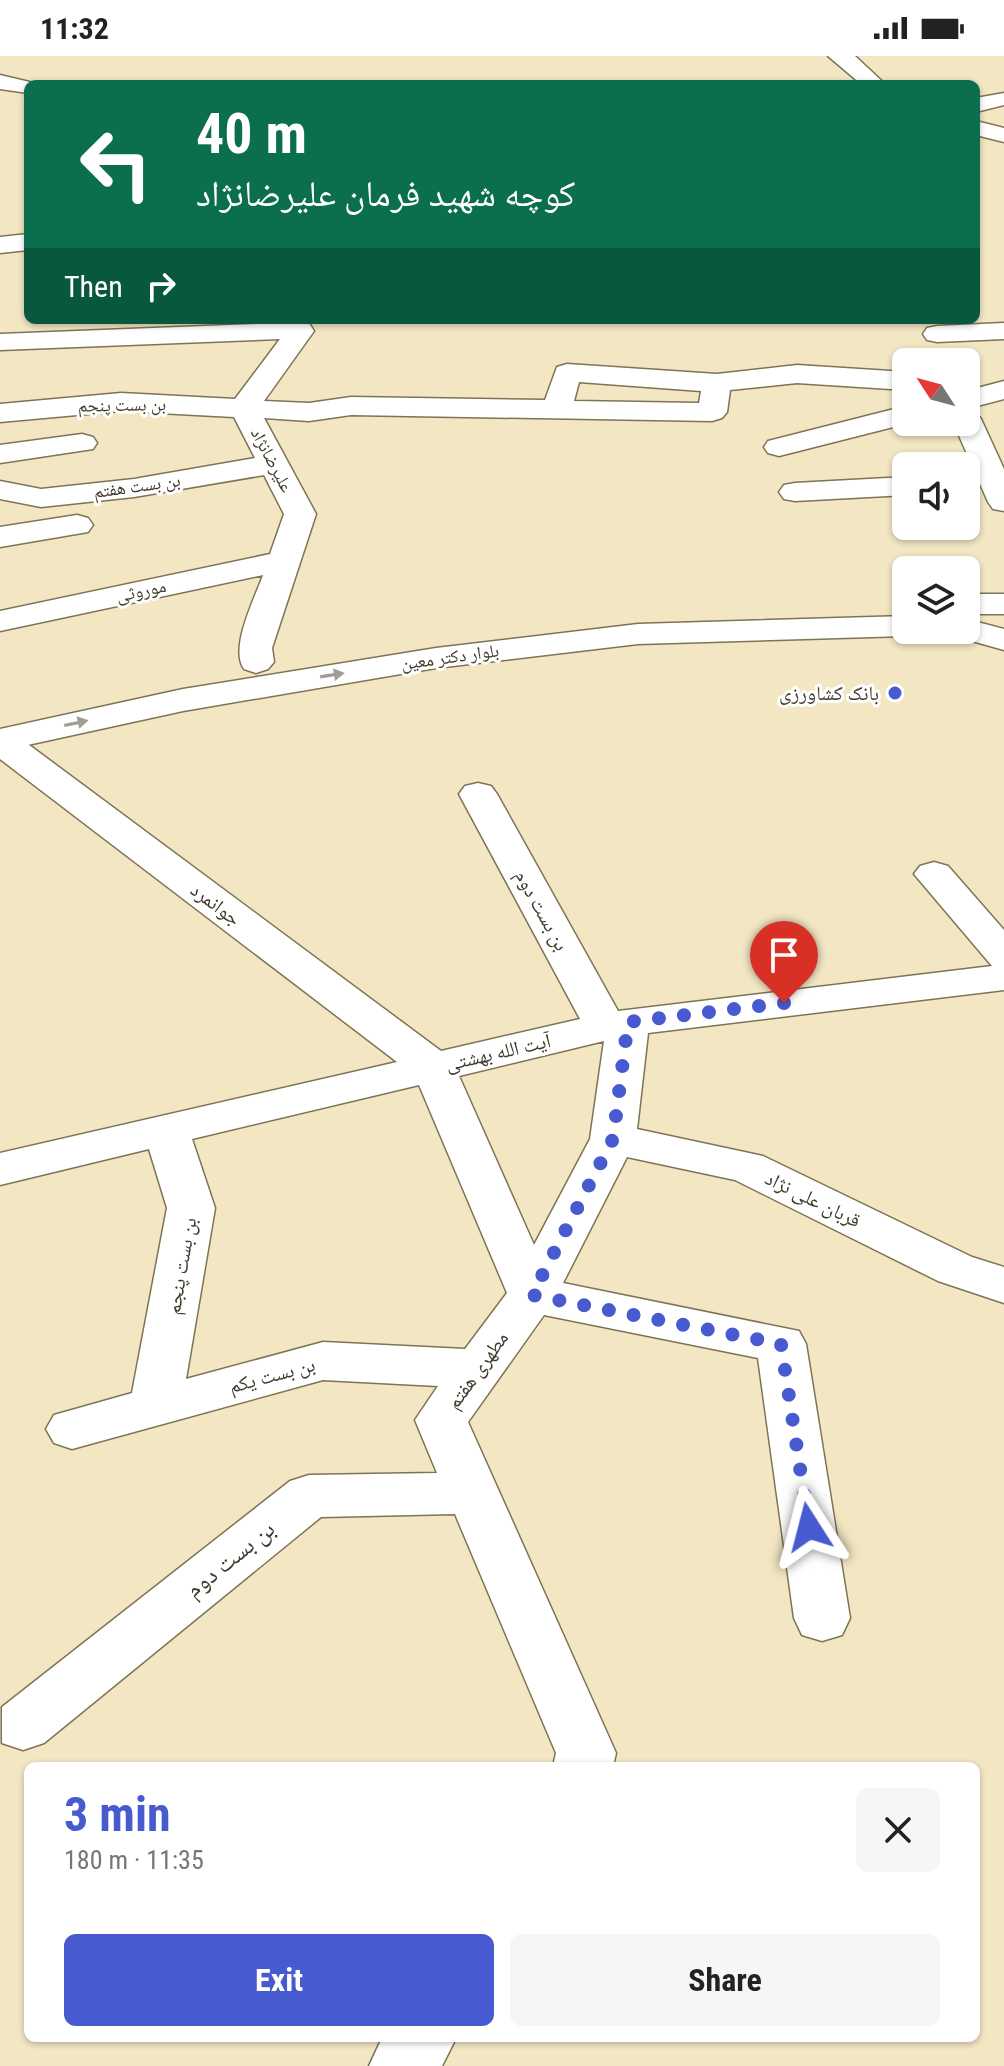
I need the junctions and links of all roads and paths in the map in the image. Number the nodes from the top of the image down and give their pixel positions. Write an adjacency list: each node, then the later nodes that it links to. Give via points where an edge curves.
1 (839, 56): 2 (street)
2 (870, 80)
3 (0, 82): 4 (street)
4 (24, 85)
5 (1003, 99): 6 (street)
6 (980, 104)
7 (24, 242): 8 (street)
8 (0, 245)
9 (24, 255): 10 (street)
10 (0, 258)
11 (296, 325): 14 (street); 19 (street, علیرضانژاد)
12 (932, 327): 13 (street); 15 (street)
13 (1004, 331)
14 (0, 342)
15 (940, 348)
16 (892, 380): 19 (street, بن بست پنجم, via 797,374 717,383 712,412)
17 (1004, 390): 18 (street)
18 (980, 396)
19 (244, 408): 20 (street, بن بست پنجم, via 121,402); 26 (street, علیرضانژاد)
20 (0, 413)
21 (892, 419): 24 (street)
22 (971, 436): 28 (street)
23 (82, 443): 25 (street)
24 (779, 447)
25 (0, 454)
26 (274, 464): 29 (street, بن بست هفتم, via 41,498); 33 (street, علیرضانژاد, via 300,514)
27 (892, 487): 30 (street)
28 (988, 489)
29 (0, 490)
30 (795, 492)
31 (77, 525): 32 (street)
32 (0, 537)
33 (282, 561): 37 (street, موروثی); 43 (street, علیرضانژاد, via 255,648)
34 (892, 604): 43 (street, بلوار دکتر معین, via 630,612)
35 (980, 604): 36 (street)
36 (1004, 604)
37 (0, 621)
38 (892, 626): 45 (street, بلوار دکتر معین, one-way to 38, via 183,700 436,658 638,634)
39 (1004, 626): 40 (street)
40 (980, 627)
41 (980, 632): 42 (street)
42 (1004, 640)
43 (256, 662): 44 (street, بلوار دکتر معین)
44 (0, 714)
45 (0, 740): 51 (street, جوانمرد)
46 (478, 794): 50 (street, بن بست دوم)
47 (934, 874): 48 (street)
48 (1004, 956)
49 (1004, 977): 50 (street, آیت الله بهشتی)
50 (617, 1024): 51 (street, آیت الله بهشتی); 53 (street)
51 (433, 1067): 52 (street, آیت الله بهشتی); 56 (street)
52 (166, 1129): 54 (street, آیت الله بهشتی); 58 (street, بن بست پنجم, via 191,1208)
53 (613, 1139): 55 (street, قربان علی نژاد, via 747,1167 955,1269); 56 (street, مطهری هفتم)
54 (0, 1169)
55 (1004, 1285)
56 (532, 1295): 57 (street, مطهری هفتم); 61 (street, via 781,1344)
57 (478, 1369): 58 (street, بن بست یکم, via 323,1361); 60 (street, مطهری هفتم, via 441,1420)
58 (155, 1406): 59 (street, بن بست یکم)
59 (72, 1429)
60 (472, 1493): 62 (street, بن بست دوم, via 309,1496); 63 (street, مطهری هفتم, via 586,1753)
61 (822, 1618)
62 (23, 1725)
63 (584, 1762)
64 (420, 2042): 65 (street)
65 (402, 2066)

